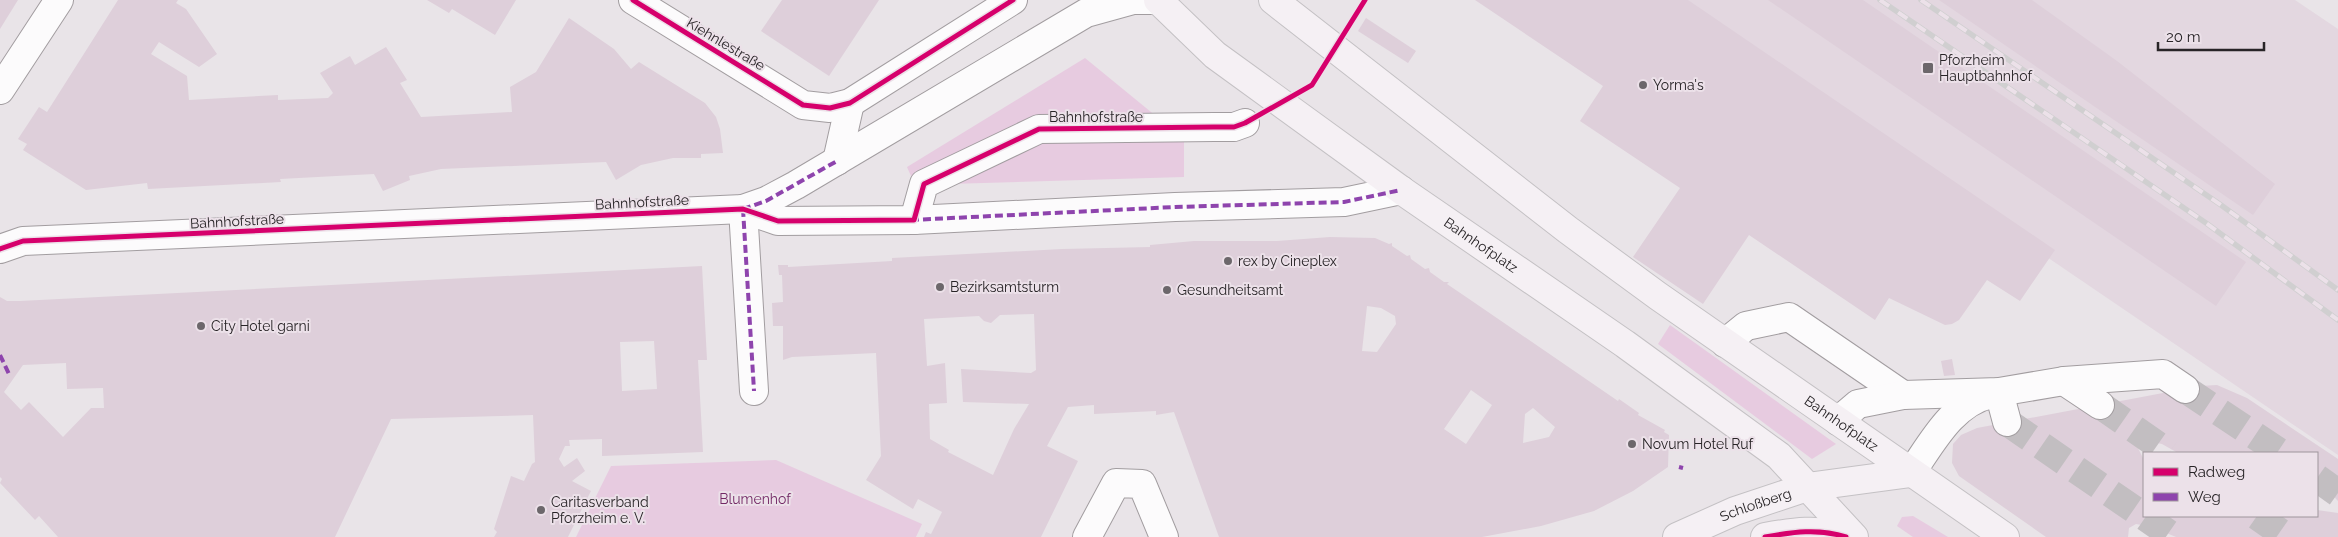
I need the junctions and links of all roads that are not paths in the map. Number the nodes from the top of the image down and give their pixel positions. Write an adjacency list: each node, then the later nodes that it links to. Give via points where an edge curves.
1 (59, 0): 8 (street)
2 (633, 0): 9 (street, Kiehnlestraße, via 783,89 803,105 830,108)
3 (1013, 0): 9 (street)
4 (1158, 0): 6 (street, Bahnhofstraße); 12 (main road, Bahnhofplatz, via 1215,54)
5 (1257, 0): 7 (street)
6 (1090, 6): 11 (street, Bahnhofstraße)
7 (1282, 7): 16 (main road, Bahnhofplatz, via 1568,230)
8 (0, 90)
9 (850, 103): 11 (street)
10 (1245, 123): 14 (street, Bahnhofstraße, via 1214,128 1040,129 924,184)
11 (837, 161): 13 (street, Bahnhofstraße)
12 (1401, 190): 14 (street, Bahnhofstraße, via 1344,202); 26 (main road, Bahnhofplatz, via 1625,344 1772,451)
13 (743, 209): 14 (street, Bahnhofstraße, via 778,221); 15 (street, Bahnhofstraße, via 23,241); 19 (street)
14 (914, 220)
15 (0, 250)
16 (1725, 343): 21 (street, via 1746,326 1789,317); 23 (main road, Bahnhofplatz)
17 (2064, 381): 18 (street, via 2163,374); 20 (street); 22 (street)
18 (2185, 389)
19 (754, 391)
20 (1999, 392): 21 (street); 24 (street); 25 (street, via 1977,398 1957,412)
21 (1903, 395): 23 (street, via 1858,404)
22 (2100, 406)
23 (1838, 421): 25 (main road, Bahnhofplatz)
24 (2007, 422)
25 (1911, 473): 26 (main road); 33 (main road, Bahnhofplatz)
26 (1808, 486): 29 (main road, Schloßberg, via 1735,511); 32 (main road, Bahnhofplatz)
27 (1087, 537): 28 (street, via 1116,483 1142,484)
28 (1164, 537)
29 (1677, 537)
30 (1765, 537): 31 (main road, via 1807,531)
31 (1846, 537)
32 (1854, 537)
33 (2004, 537)

